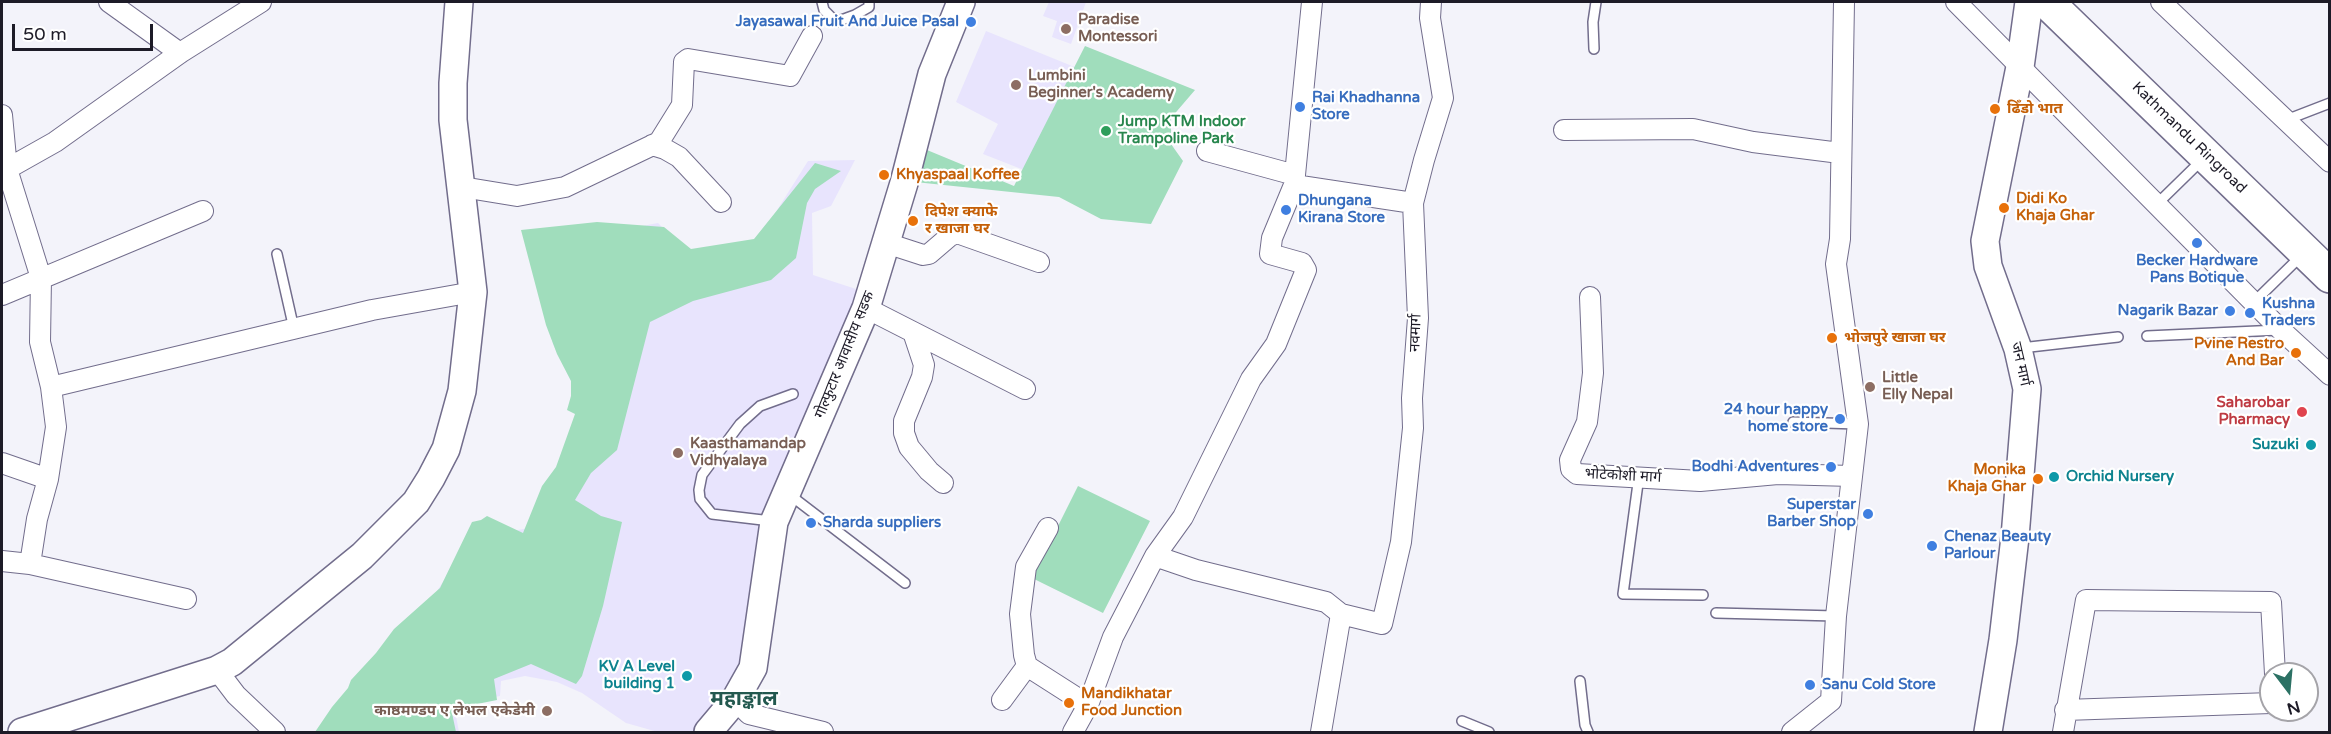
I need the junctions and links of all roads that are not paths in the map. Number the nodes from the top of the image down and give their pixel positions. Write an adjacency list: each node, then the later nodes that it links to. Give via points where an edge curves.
1 (109, 2): 17 (street)
2 (261, 2): 17 (street)
3 (459, 2): 31 (street, via 453,120)
4 (822, 2): 5 (lane, via 836,22 869,7)
5 (869, 2)
6 (961, 2): 36 (street, गोल्फुटार आवासीय सडक, via 932,74)
7 (1431, 2): 33 (street, नवमार्ग, via 1443,98)
8 (1596, 2): 16 (lane)
9 (1844, 2): 26 (street)
10 (1956, 2): 18 (street)
11 (2029, 2): 18 (street, जन मार्ग)
12 (2047, 2): 27 (highway, Kathmandu Ringroad)
13 (2161, 2): 21 (street)
14 (1311, 11): 30 (street)
15 (812, 36): 23 (street, via 790,76 688,59 684,62 682,105 667,132)
16 (1594, 49)
17 (180, 53): 29 (street, via 55,141)
18 (2020, 67): 34 (street); 52 (street, जन मार्ग, via 1985,242 1988,266)
19 (2330, 103): 21 (lane)
20 (2, 115): 29 (street)
21 (2286, 120): 28 (street)
22 (1564, 130): 26 (street, via 1693,129 1753,142)
23 (652, 146): 31 (street, via 565,187 517,196); 32 (street, via 679,157)
24 (2, 148): 29 (street)
25 (1207, 151): 30 (street)
26 (1840, 153): 58 (street, via 1839,264)
27 (2207, 155): 34 (lane); 37 (highway, Kathmandu Ringroad)
28 (2330, 162)
29 (7, 169): 41 (street)
30 (1294, 180): 33 (street); 67 (street, via 1272,238 1270,254 1302,263 1306,270 1300,288 1276,344 1251,379 1184,517)
31 (462, 187): 42 (street)
32 (721, 202)
33 (1413, 203): 74 (street, नवमार्ग, via 1418,318 1413,428 1401,542 1382,624)
34 (2157, 204): 45 (street)
35 (203, 211): 41 (street)
36 (886, 243): 39 (street, via 922,255 957,233); 46 (street, गोल्फुटार आवासीय सडक)
37 (2305, 252): 40 (highway, Kathmandu Ringroad); 45 (lane)
38 (277, 254): 47 (lane)
39 (1039, 262)
40 (2330, 276)
41 (41, 278): 43 (street); 54 (street, via 40,342)
42 (473, 292): 47 (street); 78 (street, via 462,391 436,469 416,502 362,556 240,656)
43 (2, 296)
44 (1590, 297): 60 (street, भोटेकोशी मार्ग, via 1593,373 1587,422 1570,460 1571,469 1577,474)
45 (2254, 302): 48 (street)
46 (866, 308): 49 (street); 64 (street, गोल्फुटार आवासीय सडक)
47 (294, 328): 54 (street)
48 (2281, 330): 50 (lane); 53 (street)
49 (913, 332): 55 (street); 63 (street, via 924,365 904,422 904,434 909,447)
50 (2147, 336)
51 (2118, 337): 52 (lane)
52 (2018, 349): 95 (street, जन मार्ग, via 2027,389 2022,459 2003,640)
53 (2330, 375)
54 (51, 387): 62 (street, via 56,427)
55 (1025, 389)
56 (793, 394): 65 (lane, via 760,406 740,424 702,475 699,490 700,499 712,514)
57 (1793, 422): 58 (lane)
58 (1858, 424): 61 (street)
59 (2, 463): 62 (street)
60 (1639, 476): 61 (street, भोटेकोशी मार्ग, via 1700,481 1778,474); 71 (lane, via 1623,594)
61 (1852, 476): 75 (street)
62 (48, 479): 69 (street)
63 (943, 483)
64 (787, 493): 65 (street, गोल्फुटार आवासीय सडक); 70 (lane)
65 (774, 522): 80 (street, गोल्फुटार आवासीय सडक, via 753,668)
66 (1048, 528): 77 (street, via 1026,567 1020,615)
67 (1155, 556): 74 (street, via 1326,602); 83 (street, via 1113,637)
68 (2, 561): 69 (street)
69 (30, 564): 72 (street)
70 (904, 583)
71 (1702, 595)
72 (186, 599)
73 (1716, 613): 75 (lane)
74 (1341, 614): 92 (street)
75 (1836, 616): 86 (street, via 1831,701)
76 (2274, 662): 84 (street, via 2271,602 2086,600)
77 (1027, 666): 81 (street); 83 (street)
78 (217, 670): 87 (street); 88 (street, via 236,695)
79 (1581, 681): 94 (lane)
80 (735, 700): 89 (street, गोल्फुटार आवासीय सडक); 90 (street, via 749,714)
81 (1002, 700)
82 (2259, 703): 84 (street)
83 (1088, 705): 91 (street)
84 (2065, 710): 96 (street)
85 (1462, 721): 93 (lane)
86 (1806, 729)
87 (22, 732)
88 (275, 732)
89 (708, 732)
90 (823, 732)
91 (1074, 732)
92 (1322, 732)
93 (1489, 732)
94 (1588, 732)
95 (1988, 732)
96 (2063, 732)

